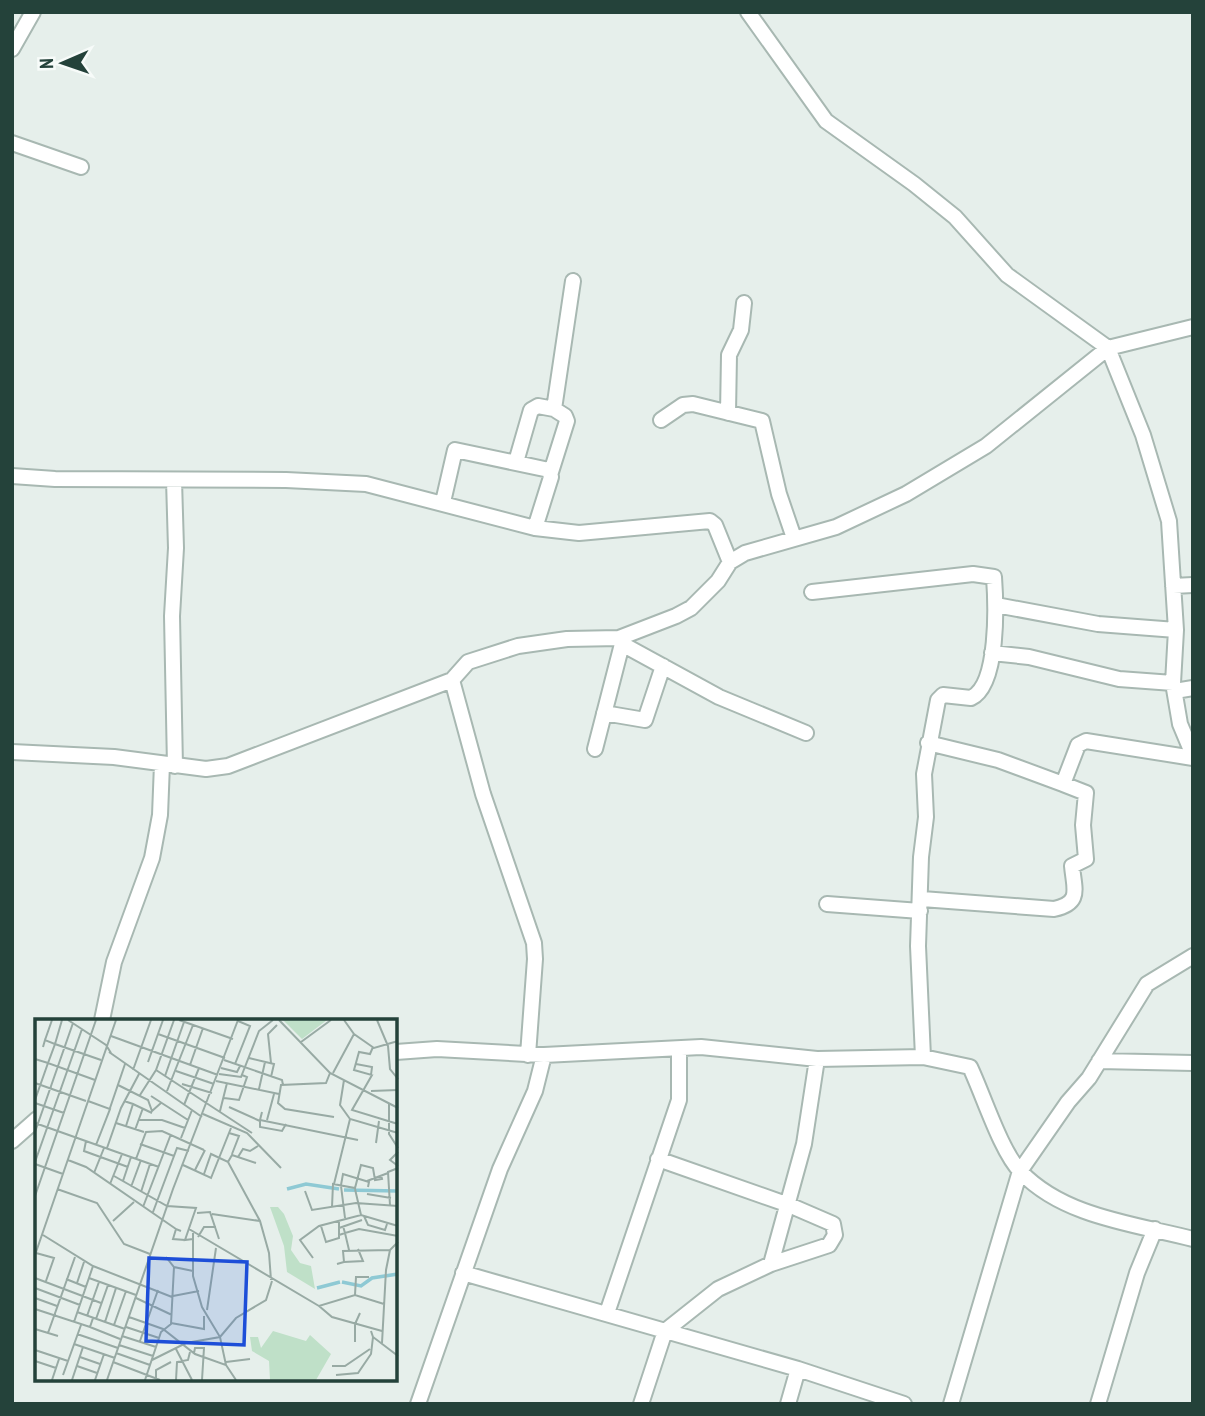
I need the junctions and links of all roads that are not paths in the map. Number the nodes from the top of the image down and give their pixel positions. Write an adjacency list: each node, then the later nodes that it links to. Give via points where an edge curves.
1 (33, 12): 3 (street)
2 (748, 12): 9 (street, via 826,121 915,184 955,217 1007,275)
3 (12, 49)
4 (12, 143): 5 (street)
5 (82, 167)
6 (573, 281): 10 (street)
7 (744, 303): 11 (street, via 741,330 729,355)
8 (1193, 327): 9 (street)
9 (1108, 348): 19 (street, via 986,446 906,494 836,527); 22 (street, via 1143,436 1169,522)
10 (554, 409): 13 (street, via 538,406 531,410); 14 (street, via 567,418)
11 (728, 412): 12 (street, via 683,405); 19 (street, via 762,421)
12 (662, 420)
13 (516, 462): 14 (street); 17 (street, via 456,450)
14 (551, 472): 18 (street)
15 (12, 476): 16 (street)
16 (174, 480): 17 (street, via 366,484); 38 (street)
17 (443, 502): 18 (street)
18 (535, 528): 20 (street, via 579,533 710,521)
19 (794, 538): 20 (street)
20 (730, 562): 26 (street, via 691,608)
21 (1193, 584): 22 (street)
22 (1173, 586): 25 (street)
23 (812, 592): 24 (street, via 986,574 994,577)
24 (996, 605): 25 (street, via 1098,624); 27 (street)
25 (1176, 630): 30 (street)
26 (620, 641): 28 (street); 29 (street, via 567,639 518,646 468,662); 32 (street)
27 (992, 653): 30 (street); 34 (street, via 978,695 966,699 943,695 938,700)
28 (663, 666): 32 (street, via 646,720); 33 (street, via 719,697)
29 (452, 680): 38 (street, via 228,766); 46 (street, via 483,794 534,943)
30 (1174, 687): 31 (street); 37 (street, via 1180,724)
31 (1193, 688)
32 (604, 713): 35 (street)
33 (806, 733)
34 (928, 743): 39 (street, via 999,760); 41 (street)
35 (595, 749)
36 (12, 752): 38 (street)
37 (1193, 757): 39 (street, via 1086,741 1078,745)
38 (169, 765): 43 (street, via 152,858 114,962)
39 (1063, 784): 41 (street, via 1086,793 1086,859 1072,866 1071,903 1054,909)
40 (827, 904): 41 (street)
41 (921, 904): 48 (street, via 918,946)
42 (1193, 956): 50 (street, via 1147,984)
43 (102, 1019)
44 (679, 1050): 47 (street); 49 (street); 54 (street, via 679,1100)
45 (397, 1052): 46 (street, via 437,1049)
46 (528, 1055): 47 (street)
47 (544, 1055): 60 (street, via 535,1091 500,1169)
48 (923, 1057): 49 (street); 55 (street, via 970,1067)
49 (817, 1059): 56 (street)
50 (1099, 1060): 51 (street); 55 (street)
51 (1193, 1063)
52 (35, 1121): 53 (street)
53 (12, 1141)
54 (658, 1159): 56 (street); 61 (street)
55 (1020, 1171): 57 (street, via 1062,1203); 68 (street)
56 (789, 1205): 59 (street); 59 (street, via 833,1224 835,1235 829,1245)
57 (1155, 1230): 58 (street); 69 (street, via 1137,1273)
58 (1193, 1240)
59 (771, 1264): 62 (street, via 718,1290)
60 (463, 1273): 61 (street); 64 (street)
61 (607, 1312): 62 (street)
62 (665, 1331): 63 (street); 65 (street)
63 (798, 1369): 66 (street); 67 (street)
64 (418, 1404)
65 (641, 1404)
66 (788, 1404)
67 (904, 1404)
68 (951, 1404)
69 (1098, 1404)

